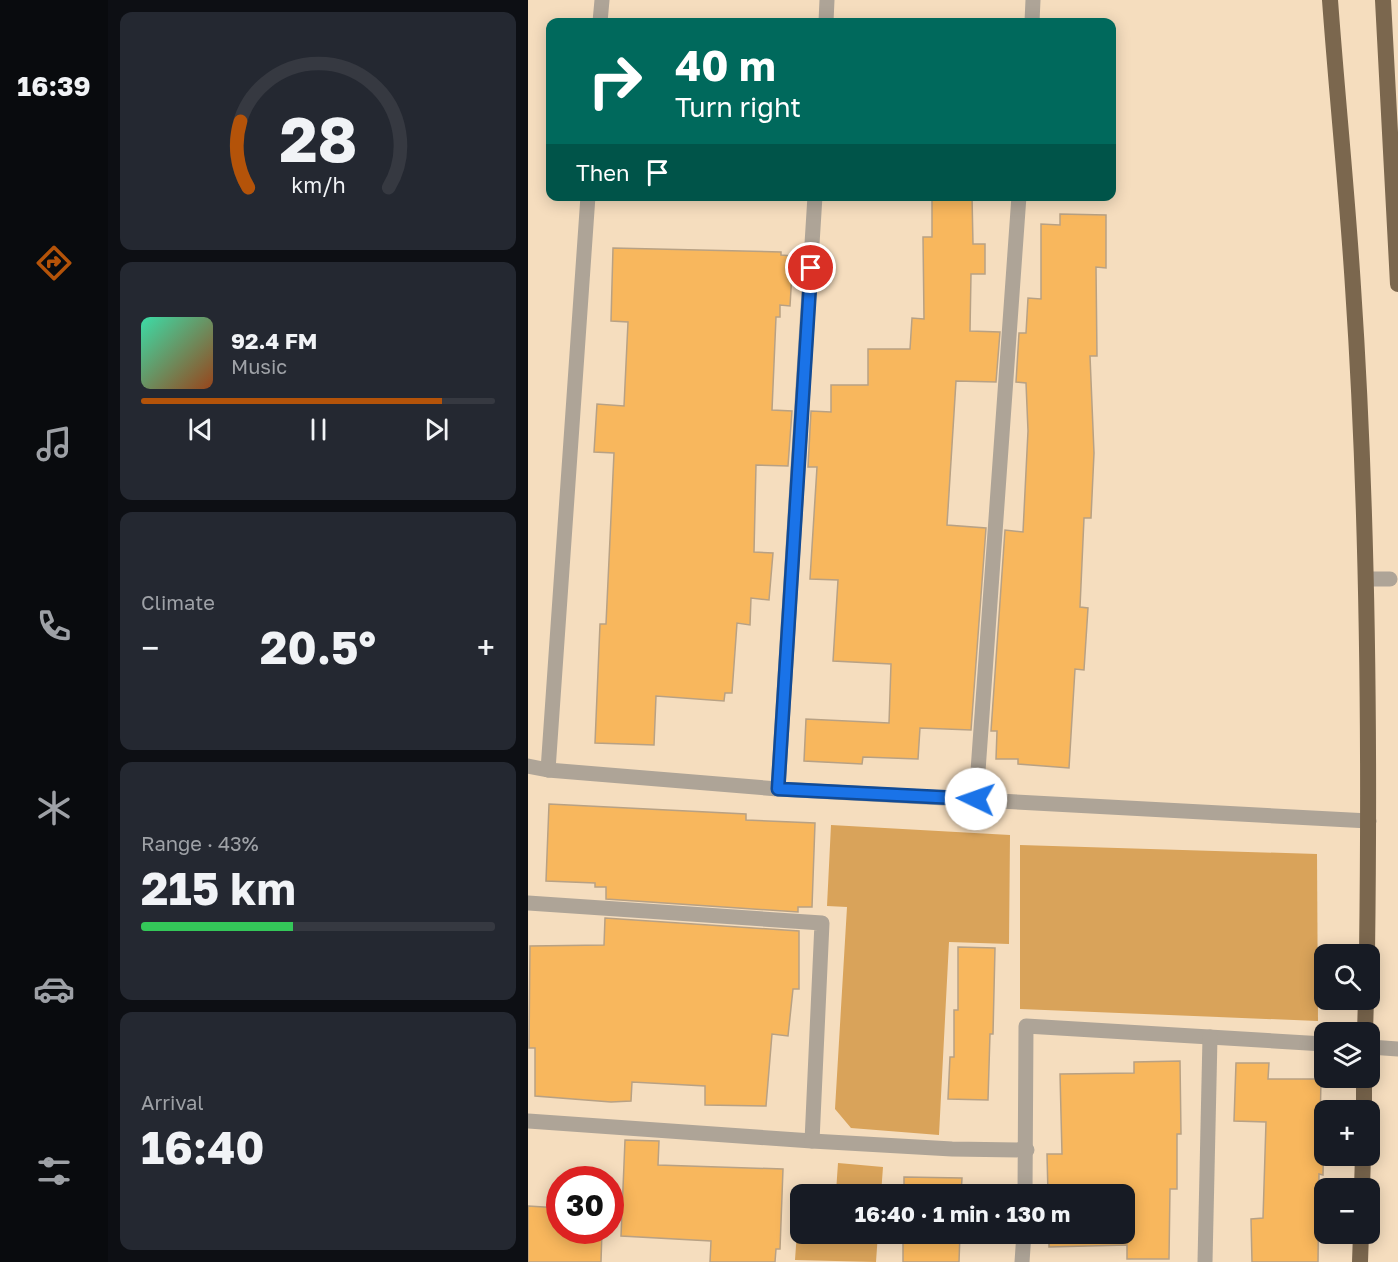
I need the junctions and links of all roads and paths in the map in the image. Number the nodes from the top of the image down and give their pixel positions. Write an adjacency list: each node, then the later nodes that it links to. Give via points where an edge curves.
1 (602, 0): 6 (street)
2 (827, 0): 7 (street)
3 (1034, 0): 8 (street)
4 (1329, 0): 13 (highway, via 1353,287)
5 (1383, 0): 12 (highway)
6 (600, 18)
7 (826, 18)
8 (1032, 18)
9 (588, 201): 16 (street)
10 (815, 201): 17 (street)
11 (1019, 201): 18 (street)
12 (1398, 284)
13 (1366, 579): 14 (street); 19 (highway)
14 (1390, 579)
15 (528, 766): 16 (street)
16 (548, 770): 17 (street)
17 (778, 789): 18 (street)
18 (976, 799): 19 (street)
19 (1369, 821): 21 (highway)
20 (528, 903): 27 (street, via 822,922)
21 (1366, 944)
22 (1210, 1037): 23 (street); 28 (street, via 1026,1026); 33 (street)
23 (1314, 1043)
24 (1380, 1048): 25 (street)
25 (1398, 1049)
26 (528, 1121): 27 (street)
27 (812, 1141): 28 (street)
28 (1027, 1150): 29 (street)
29 (1025, 1184)
30 (1023, 1244): 32 (street)
31 (1361, 1244): 34 (highway)
32 (1022, 1262)
33 (1205, 1262)
34 (1360, 1262)

